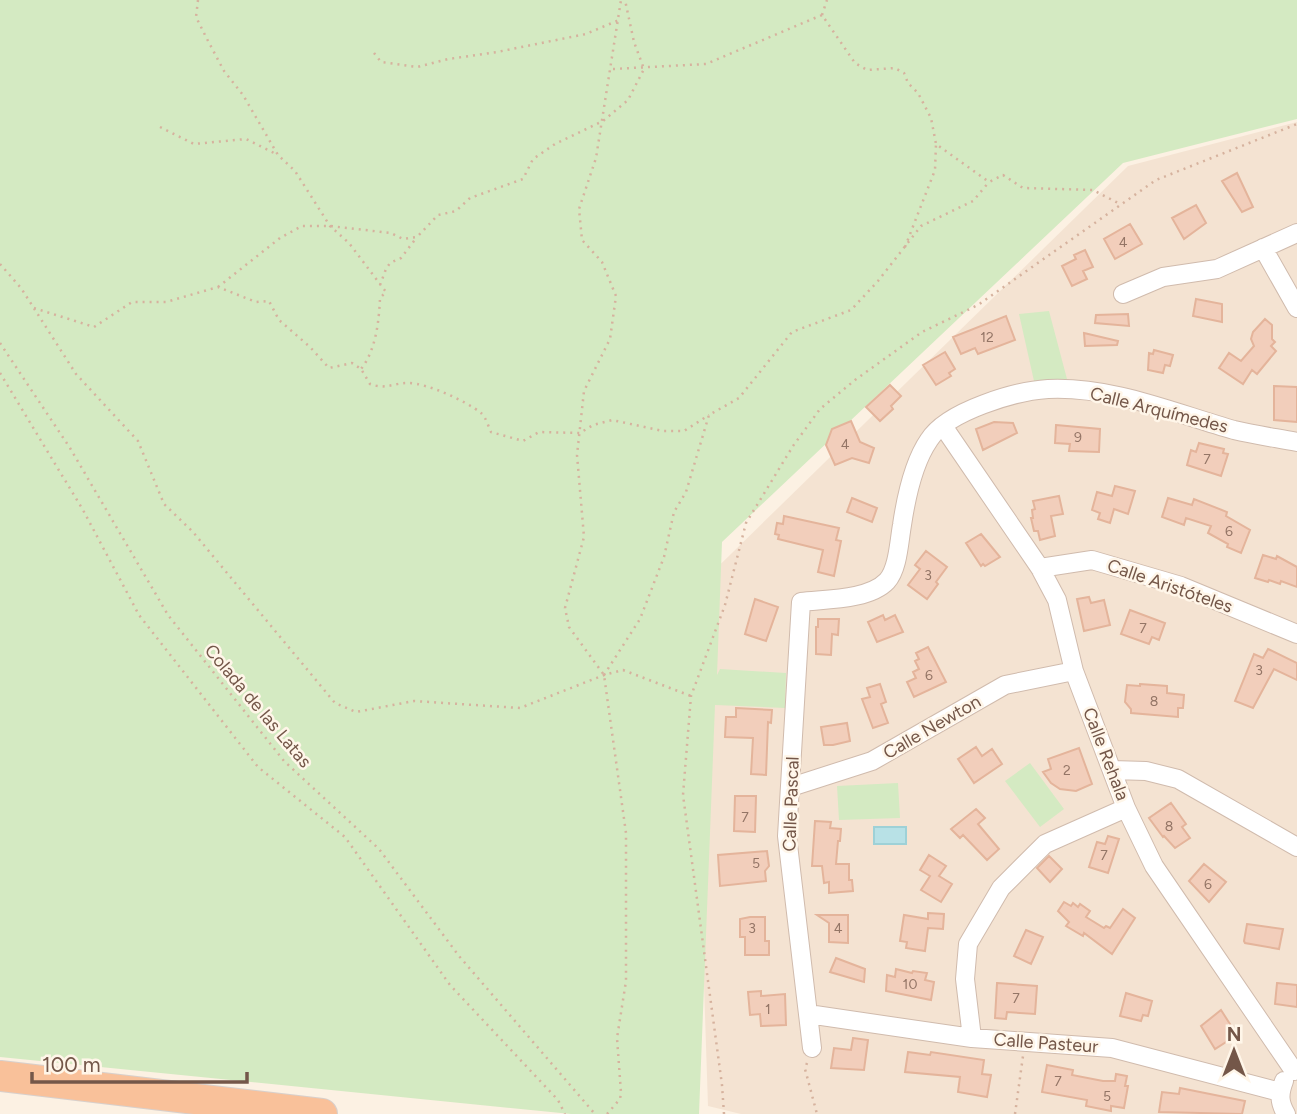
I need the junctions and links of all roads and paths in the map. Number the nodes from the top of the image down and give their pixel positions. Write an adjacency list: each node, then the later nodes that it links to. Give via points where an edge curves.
1 (198, 0): 13 (path, via 196,17 206,40)
2 (623, 0): 5 (path); 8 (path)
3 (827, 0): 4 (path)
4 (822, 15): 8 (path, via 706,64); 12 (path, via 855,63 867,70 895,68 904,73 931,118)
5 (619, 20): 6 (path, via 586,34 417,67 381,62); 7 (path)
6 (374, 53)
7 (612, 69): 8 (path); 9 (path)
8 (643, 69): 9 (path, via 628,100)
9 (603, 121): 17 (path, via 533,159 523,179 438,215); 31 (path, via 579,209 582,240 602,262 616,296 610,339 584,391)
10 (1297, 124): 14 (path, via 1156,180 1119,204 1093,190 1023,187 1003,175)
11 (160, 127): 13 (path, via 194,144 246,139)
12 (936, 144): 14 (path); 19 (path, via 935,170)
13 (278, 155): 15 (path, via 295,172)
14 (989, 182): 19 (path, via 973,201 921,226)
15 (330, 226): 17 (path, via 391,233 403,239); 21 (path, via 349,243); 22 (path, via 302,226)
16 (1297, 233): 18 (street)
17 (417, 237): 21 (path, via 401,258 390,263)
18 (1264, 248): 23 (street, via 1217,269 1163,276); 25 (street)
19 (904, 250): 29 (path, via 851,310 792,332 739,398)
20 (0, 264): 24 (path)
21 (380, 285): 27 (path, via 386,292 380,298 372,348)
22 (218, 287): 24 (path, via 166,302 132,302 94,327); 27 (path, via 256,302 269,301 279,320 328,368 352,363)
23 (1123, 294)
24 (34, 308): 36 (path, via 76,374 138,441 164,505 193,532 335,703 356,712 414,701 520,708)
25 (1297, 308)
26 (0, 343): 51 (path, Colada de las Latas, via 70,448 169,615 284,761 379,849 459,956)
27 (362, 369): 31 (path, via 370,384 383,388 419,384 457,399 484,414 491,432 523,441 539,432)
28 (0, 373): 50 (path, via 83,510 139,615 258,767 345,837 450,985 558,1100)
29 (709, 415): 31 (path, via 684,431 612,420); 36 (path, via 640,619)
30 (943, 426): 32 (street, Calle Arquímedes, via 965,412 1011,396 1048,389 1095,391); 33 (street, Calle Rehala); 39 (street, Calle Pascal, via 929,439 908,489 888,580 870,594 801,602)
31 (580, 433): 36 (path, via 577,455 584,537 565,608 569,627)
32 (1297, 442)
33 (1041, 568): 34 (street, Calle Aristóteles, via 1092,560 1181,586); 35 (street, Calle Rehala, via 1057,600)
34 (1297, 634)
35 (1074, 671): 38 (street, Calle Rehala); 39 (street, Calle Newton, via 1005,685 872,761)
36 (604, 675): 37 (path, via 622,670); 52 (path, via 626,833 626,981 617,1038 621,1093)
37 (691, 696)
38 (1112, 770): 40 (street, Calle Rehala); 41 (street, via 1146,771 1178,779)
39 (791, 787): 42 (street, Calle Pascal, via 787,836)
40 (1126, 808): 43 (street, via 1045,844 1001,888 968,944 965,979); 46 (street, Calle Rehala, via 1154,866)
41 (1297, 847)
42 (808, 1014): 43 (street, Calle Pasteur); 45 (street, Calle Pascal)
43 (972, 1038): 44 (street, Calle Pasteur)
44 (1024, 1042): 48 (street, Calle Pasteur, via 1112,1048); 54 (path)
45 (812, 1048): 53 (path, via 805,1069)
46 (1295, 1071): 48 (street)
47 (0, 1076): 49 (highway)
48 (1280, 1091): 55 (street)
49 (322, 1114)
50 (565, 1114)
51 (595, 1114)
52 (607, 1114)
53 (817, 1114)
54 (1015, 1114)
55 (1286, 1114)

